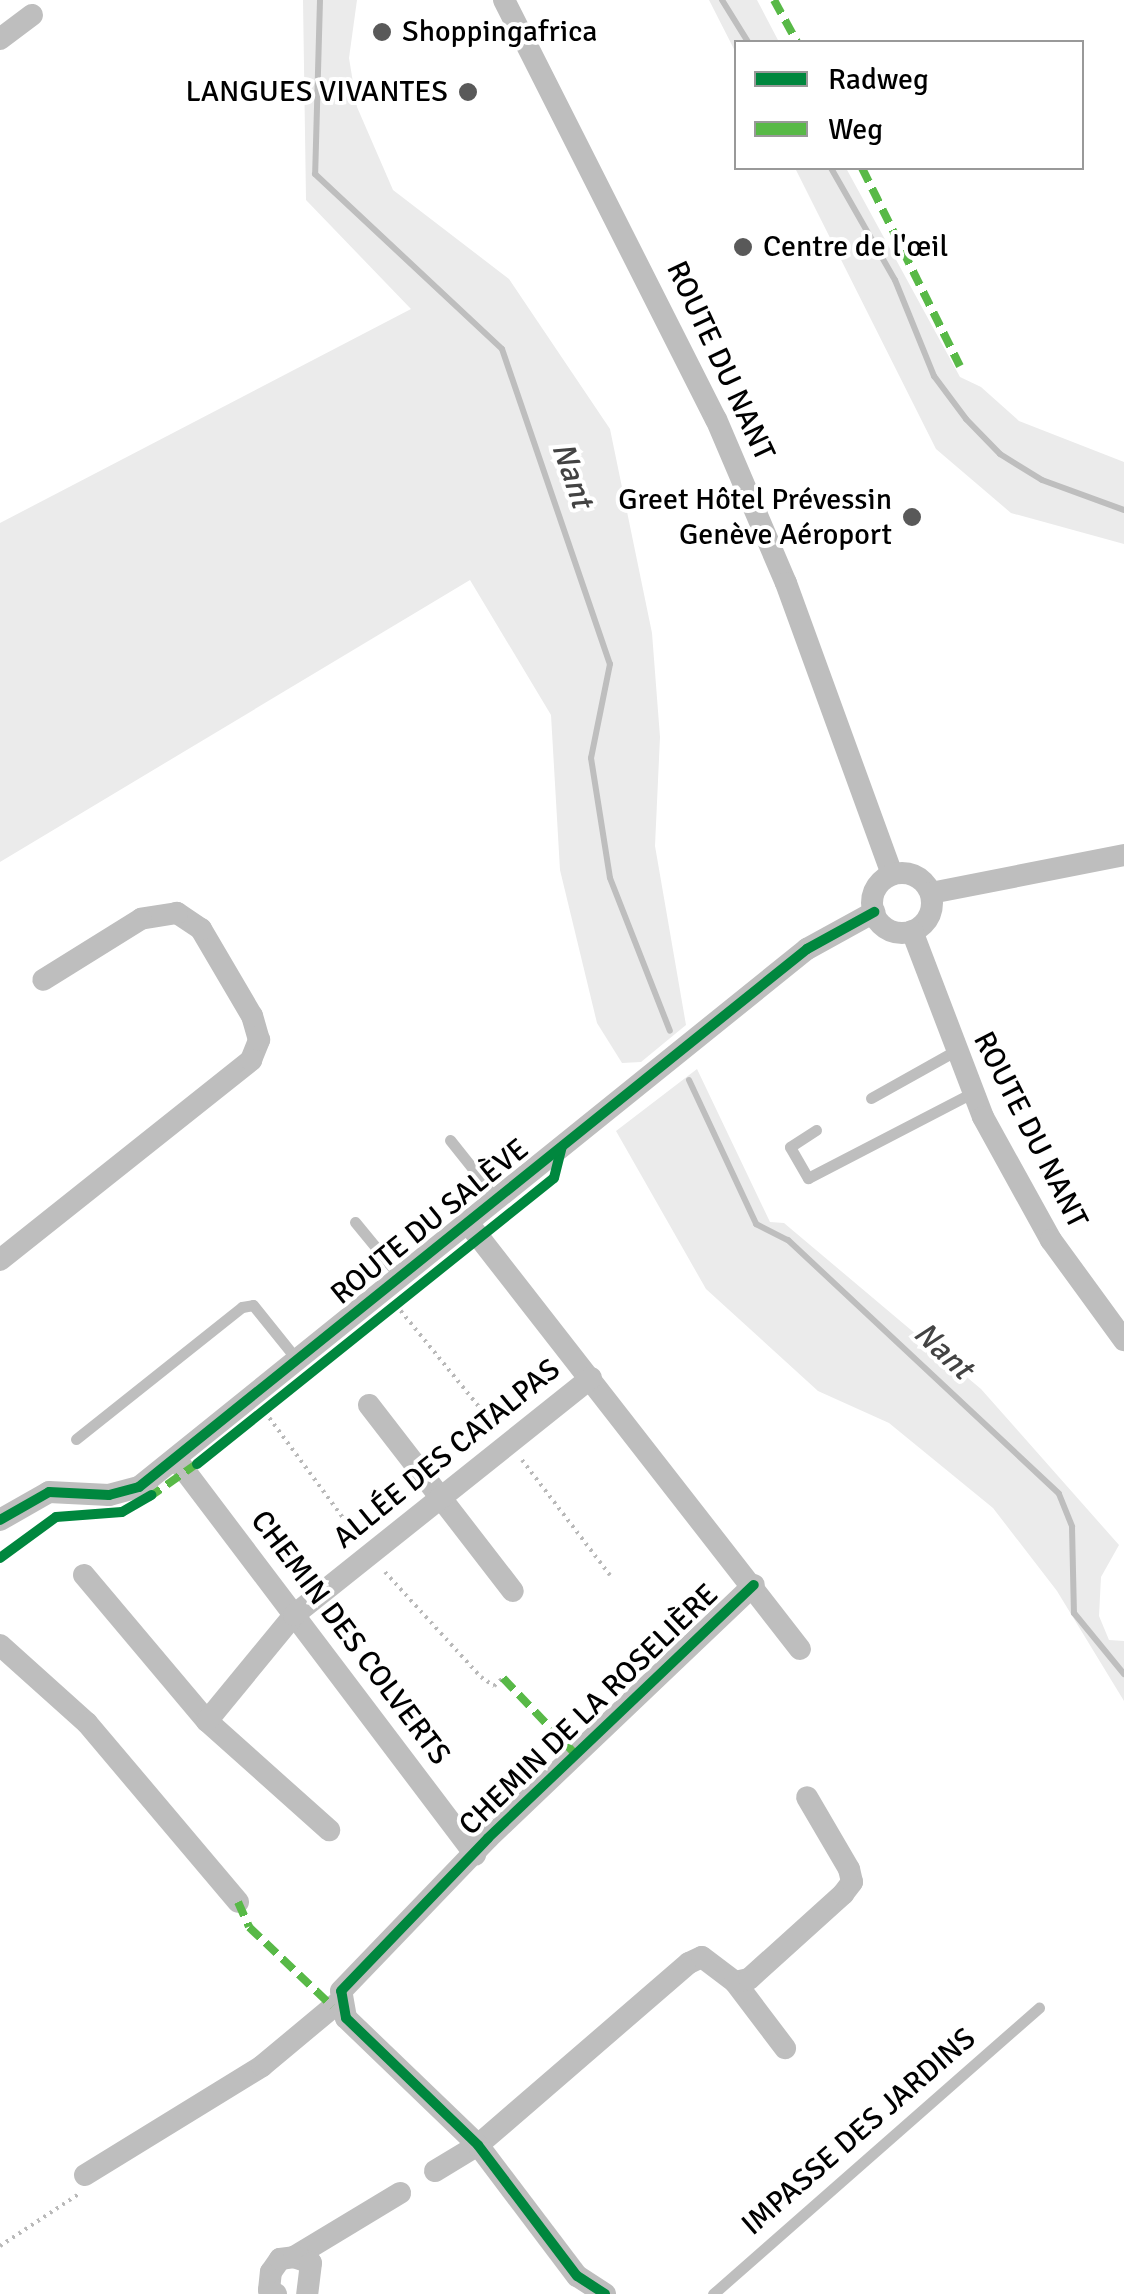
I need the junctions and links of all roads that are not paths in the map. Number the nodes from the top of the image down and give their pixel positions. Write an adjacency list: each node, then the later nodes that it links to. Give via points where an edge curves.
1 (504, 0): 5 (street, ROUTE DU NANT, via 716,419 786,583)
2 (32, 16): 3 (street)
3 (0, 39)
4 (1124, 855): 6 (street)
5 (892, 874): 6 (street, via 916,875); 7 (street, via 874,892)
6 (932, 893): 8 (street, via 928,920)
7 (874, 912): 8 (street, via 886,928); 15 (street, ROUTE DU SALÈVE, via 821,938)
8 (912, 932): 10 (street, ROUTE DU NANT)
9 (43, 980): 18 (street, via 141,919 177,913 201,929 252,1016 258,1040 251,1060)
10 (954, 1051): 11 (street, ROUTE DU NANT); 12 (lane)
11 (972, 1093): 13 (lane, via 808,1178 790,1147); 20 (street, ROUTE DU NANT, via 1051,1240)
12 (871, 1098)
13 (816, 1130)
14 (450, 1140): 15 (lane)
15 (497, 1200): 17 (street, ROUTE DU SALÈVE)
16 (354, 1222): 19 (lane)
17 (468, 1223): 19 (street, ROUTE DU SALÈVE); 22 (street, CHEMIN DE LA ROSELIÈRE)
18 (0, 1260)
19 (401, 1278): 21 (street, ROUTE DU SALÈVE)
20 (1124, 1340)
21 (298, 1361): 24 (lane, via 252,1305 242,1307); 25 (street, ROUTE DU SALÈVE)
22 (590, 1378): 26 (street, ALLÉE DES CATALPAS); 29 (street, CHEMIN DE LA ROSELIÈRE)
23 (369, 1405): 26 (street)
24 (76, 1440)
25 (176, 1459): 27 (street, ROUTE DU SALÈVE, via 123,1494 49,1492); 31 (street, CHEMIN DES COLVERTS)
26 (440, 1497): 30 (street); 31 (street, ALLÉE DES CATALPAS)
27 (0, 1520)
28 (84, 1575): 34 (street)
29 (754, 1585): 33 (street, CHEMIN DE LA ROSELIÈRE); 37 (street, CHEMIN DE LA ROSELIÈRE)
30 (513, 1591)
31 (294, 1615): 34 (street, ALLÉE DES CATALPAS); 37 (street, CHEMIN DES COLVERTS)
32 (0, 1645): 38 (street, via 87,1723)
33 (800, 1649)
34 (207, 1721): 36 (street)
35 (807, 1797): 39 (street, via 852,1882 750,1979)
36 (329, 1830)
37 (475, 1854): 40 (street, CHEMIN DE LA ROSELIÈRE, via 347,1980)
38 (238, 1902)
39 (736, 1982): 42 (street); 43 (street, via 714,1960 689,1963)
40 (340, 2001): 43 (street, via 346,2018); 45 (street, CHEMIN DE LA ROSELIÈRE, via 262,2066)
41 (1039, 2008): 51 (lane, IMPASSE DES JARDINS)
42 (785, 2048)
43 (478, 2144): 44 (street); 48 (street)
44 (435, 2170)
45 (85, 2175)
46 (400, 2193): 47 (street)
47 (294, 2257): 49 (street, via 280,2259 271,2272 269,2290); 50 (street, via 311,2263)
48 (597, 2293)
49 (276, 2294)
50 (308, 2294)
51 (712, 2294)

